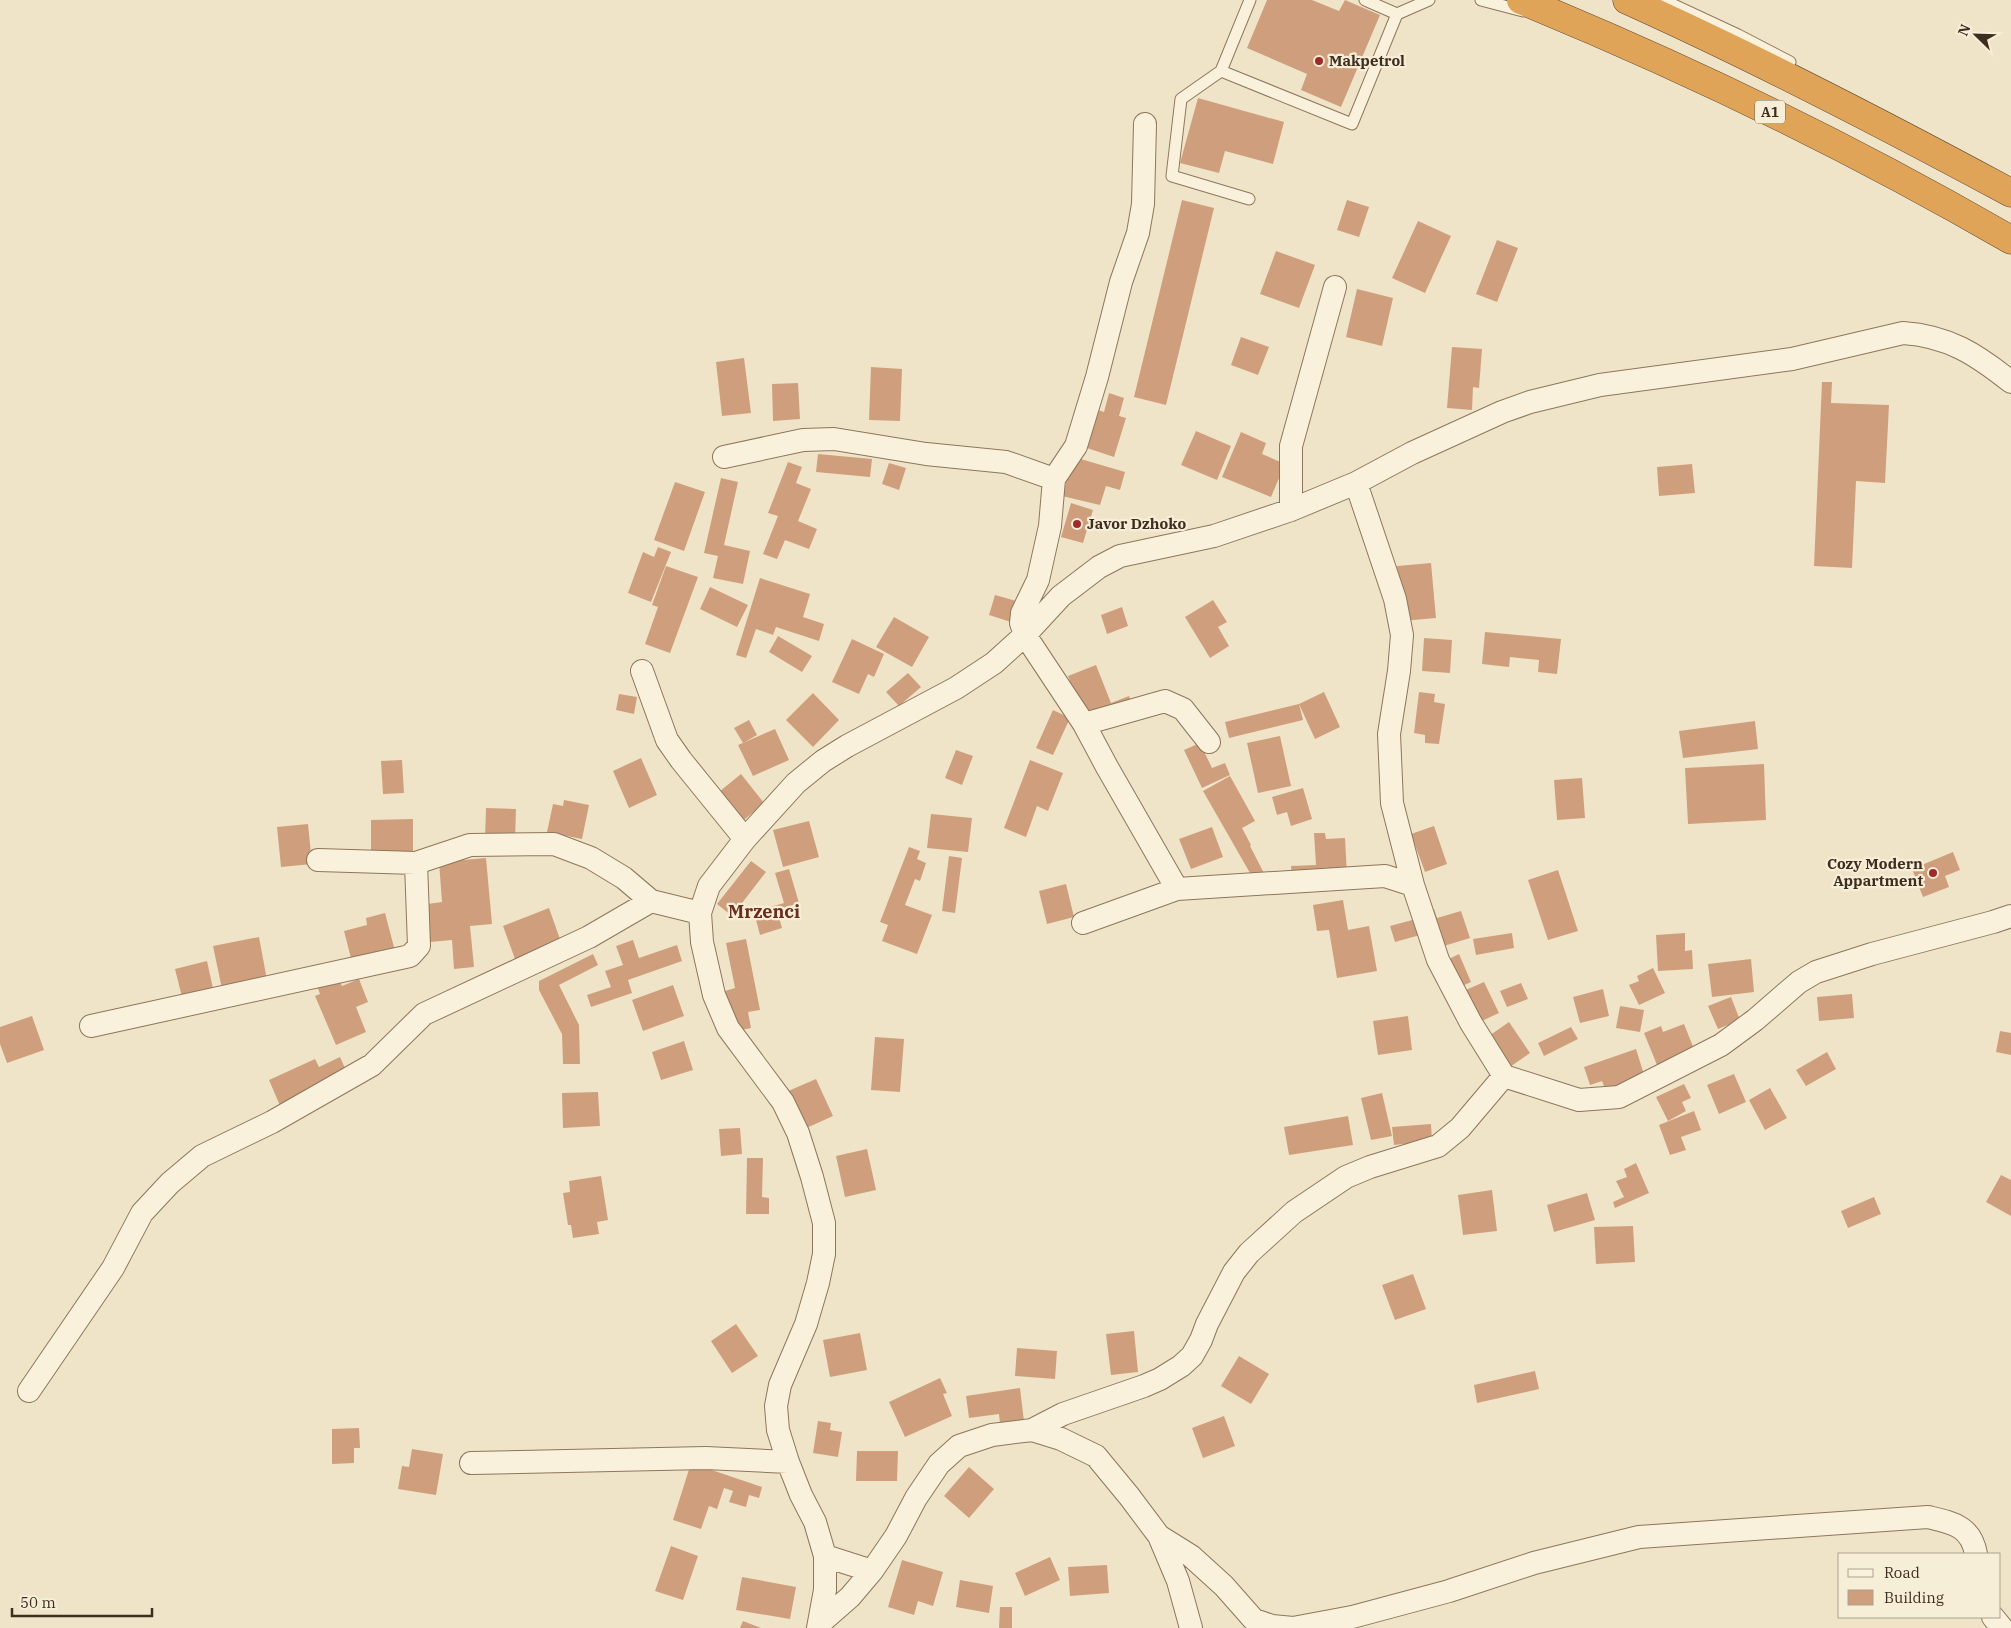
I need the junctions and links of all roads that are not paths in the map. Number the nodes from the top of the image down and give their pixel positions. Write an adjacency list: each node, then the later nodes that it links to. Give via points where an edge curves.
1 (1250, 0): 10 (lane)
2 (1365, 0): 8 (lane)
3 (1429, 0): 8 (lane)
4 (1481, 0): 16 (lane, via 1540,17)
5 (1521, 0): 16 (highway, A1, via 1601,33 1804,127)
6 (1627, 0): 14 (highway, via 1704,34)
7 (1663, 0): 9 (lane)
8 (1397, 14): 10 (lane, via 1352,124)
9 (1799, 67)
10 (1221, 71): 15 (lane, via 1181,99 1172,176)
11 (1145, 124): 21 (street, via 1143,204 1138,233 1121,282 1076,446)
12 (1988, 168): 13 (lane)
13 (2011, 186)
14 (2011, 193)
15 (1249, 199)
16 (1978, 220): 17 (highway, A1)
17 (2011, 240)
18 (1335, 287): 23 (street, via 1291,446)
19 (2011, 382): 22 (street, via 1964,348 1942,339 1902,333 1792,360 1600,385 1546,397 1502,412 1412,453)
20 (724, 457): 21 (street, via 803,440 834,439 926,454 1006,462)
21 (1054, 480): 24 (street, via 1050,526 1038,580 1022,613 1021,623)
22 (1356, 484): 23 (street); 31 (street, via 1395,599 1402,635 1389,734 1392,803)
23 (1291, 510): 24 (street, via 1214,536 1120,556 1099,567 1061,596)
24 (1026, 635): 26 (street); 28 (street, via 994,663 956,688 823,761 796,782)
25 (642, 671): 28 (street, via 667,740)
26 (1084, 724): 27 (street, via 1165,701 1183,709); 32 (street)
27 (1209, 742)
28 (746, 839): 34 (street, via 709,886)
29 (318, 860): 30 (street)
30 (416, 863): 33 (street, via 470,845 554,844 591,858 624,878); 37 (street, via 419,946 410,956)
31 (1413, 885): 32 (street, via 1385,876); 38 (street, via 1438,960 1470,1023)
32 (1177, 889): 36 (street)
33 (651, 901): 34 (street); 39 (street, via 589,937 424,1014 372,1065 272,1122 202,1156 142,1213 113,1268)
34 (700, 913): 41 (street, via 702,942 714,995 728,1028 783,1102 798,1133 824,1223 824,1254 818,1283 806,1324 780,1385 776,1406 778,1430)
35 (2011, 916): 38 (street, via 1816,972 1721,1045 1619,1097 1579,1100)
36 (1083, 923)
37 (91, 1026)
38 (1504, 1076): 40 (street, via 1460,1128 1438,1146 1346,1177 1281,1224 1249,1253 1234,1272 1192,1356 1181,1366 1144,1386 1063,1414)
39 (29, 1391)
40 (1032, 1430): 43 (street, via 1061,1439 1096,1456); 46 (street, via 974,1440 959,1446 938,1464)
41 (788, 1462): 42 (street, via 706,1458); 45 (street, via 815,1522)
42 (471, 1463)
43 (1159, 1536): 44 (street, via 1191,1556 1254,1620 1293,1628 1352,1617 1449,1591 1534,1563 1639,1536 1928,1517 1969,1534); 48 (street, via 1178,1581)
44 (1976, 1553)
45 (825, 1556): 46 (street); 47 (street, via 825,1590)
46 (872, 1571): 47 (street, via 850,1598)
47 (819, 1626)
48 (1191, 1628)

